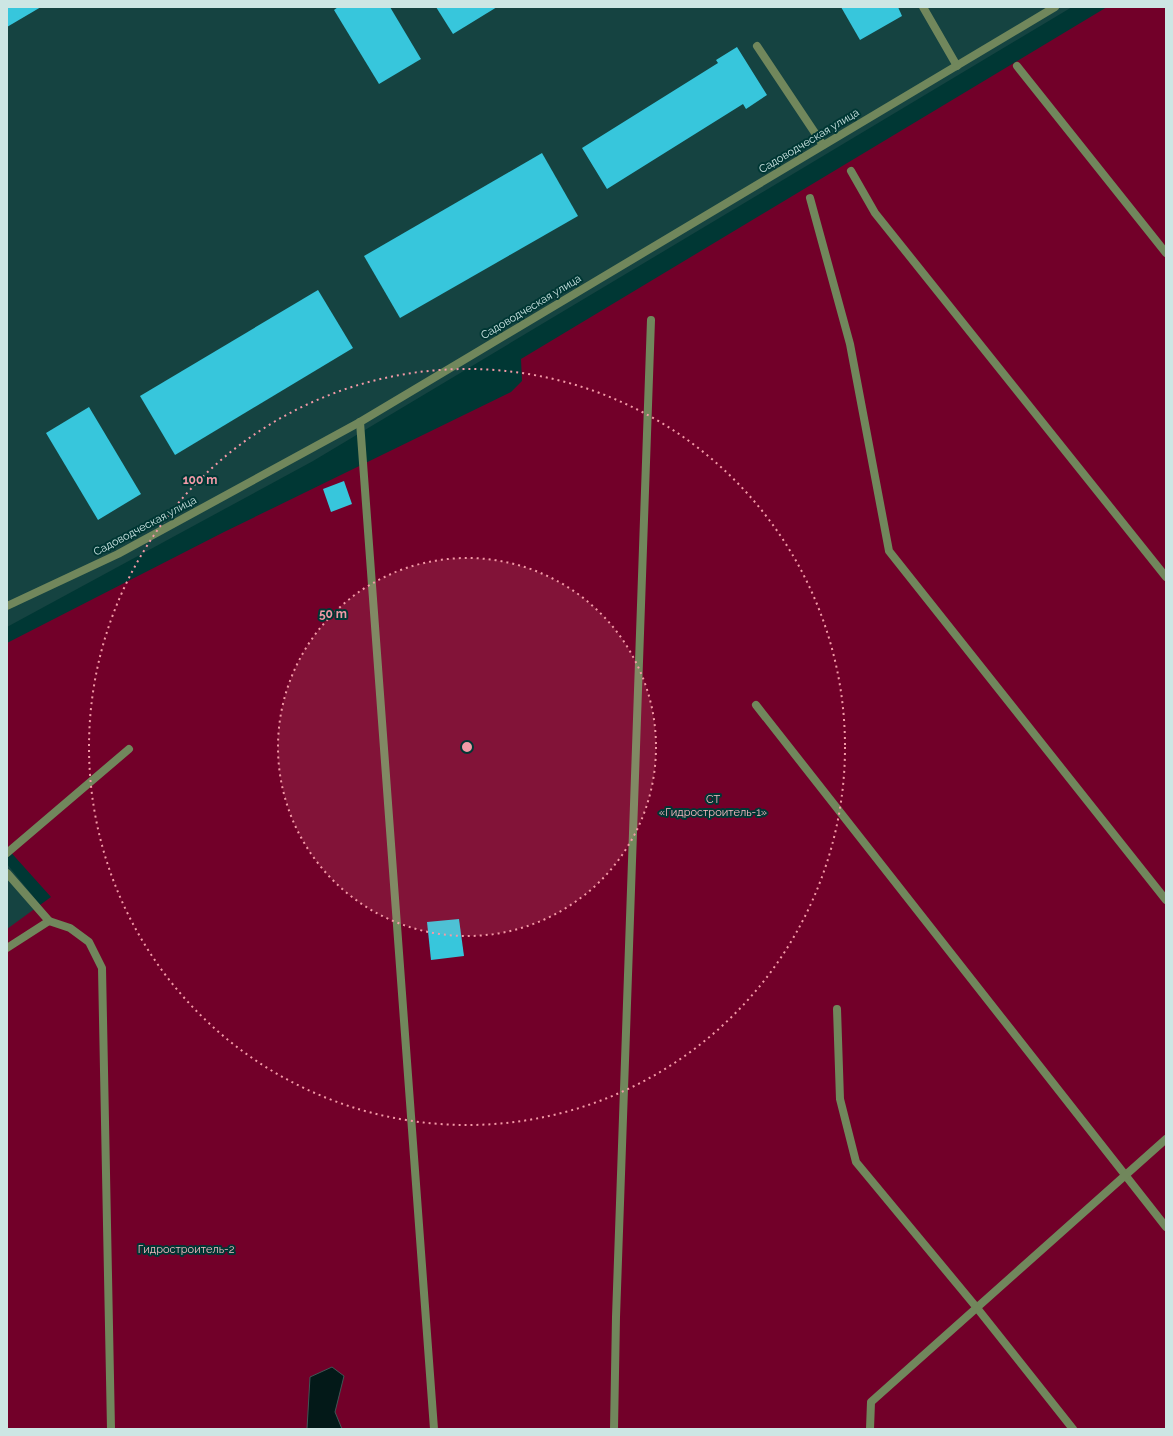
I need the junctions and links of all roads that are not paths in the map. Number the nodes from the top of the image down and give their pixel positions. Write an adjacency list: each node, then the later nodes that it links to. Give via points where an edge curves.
1 (923, 7): 4 (street)
2 (1055, 7): 4 (street, Садоводческая улица)
3 (757, 46): 6 (street)
4 (957, 66): 6 (street, Садоводческая улица)
5 (1017, 66): 9 (street)
6 (823, 145): 11 (street, Садоводческая улица)
7 (851, 171): 12 (street, via 875,212)
8 (810, 198): 18 (street, via 850,344 890,551)
9 (1166, 253)
10 (651, 320): 28 (street)
11 (360, 422): 13 (street, Садоводческая улица, via 118,554); 27 (street)
12 (1166, 577)
13 (7, 606)
14 (756, 706): 23 (street)
15 (129, 749): 16 (street)
16 (7, 853)
17 (7, 873): 19 (street)
18 (1166, 900)
19 (49, 921): 20 (street); 26 (street, via 70,928 89,942 102,968)
20 (7, 948)
21 (837, 1009): 25 (street, via 840,1099 856,1162)
22 (1166, 1139): 23 (street)
23 (1125, 1175): 24 (street); 25 (street)
24 (1166, 1227)
25 (977, 1308): 29 (street, via 871,1402); 30 (street)
26 (112, 1429)
27 (434, 1429)
28 (614, 1429)
29 (870, 1429)
30 (1073, 1429)

